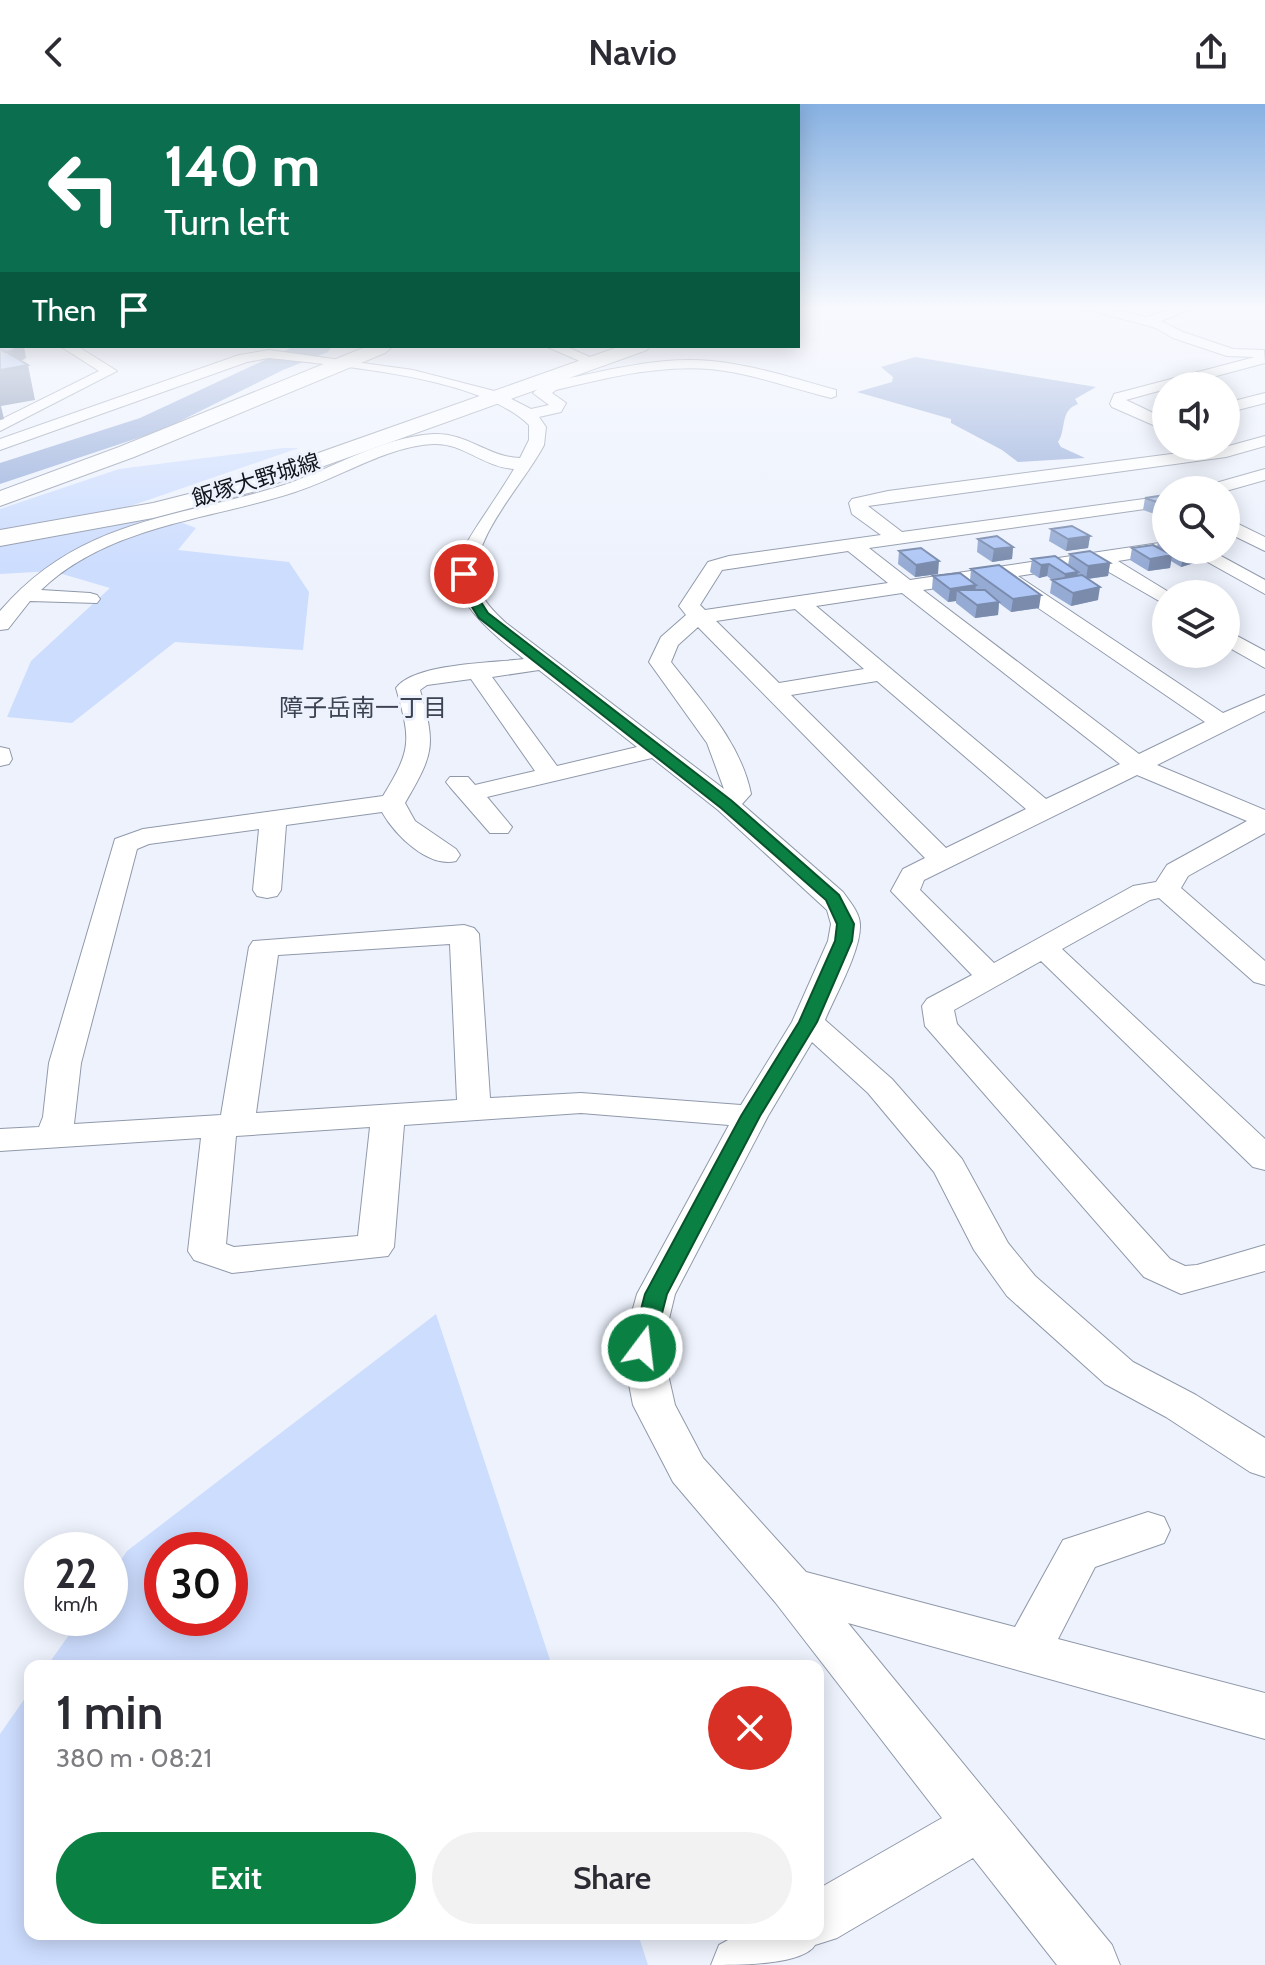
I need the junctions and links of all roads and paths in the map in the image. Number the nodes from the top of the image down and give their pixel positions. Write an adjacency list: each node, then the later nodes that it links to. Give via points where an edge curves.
1 (64, 394): 13 (street)
2 (143, 394): 15 (street)
3 (267, 394): 21 (main road, via 80,472)
4 (484, 394): 8 (street)
5 (501, 394): 8 (main road, 飯塚大野城線)
6 (542, 394): 11 (street, via 558,403 555,409)
7 (1131, 394): 12 (street, via 1119,397 1118,404)
8 (492, 397): 11 (street); 26 (main road, 飯塚大野城線, via 240,488)
9 (1265, 398): 10 (street)
10 (1240, 404)
11 (530, 414): 18 (street, via 539,432)
12 (1152, 418)
13 (0, 426)
14 (1265, 441): 16 (street)
15 (0, 445)
16 (1240, 445)
17 (1152, 459): 27 (street, via 858,503 859,510)
18 (526, 464): 38 (street, via 485,458 464,442 405,442 291,488 164,521 83,551); 44 (street, via 469,551 464,574 466,588 484,615)
19 (1265, 474): 20 (street)
20 (1240, 481)
21 (0, 499)
22 (1152, 503): 23 (street)
23 (1123, 507): 24 (street); 27 (street)
24 (1152, 524)
25 (1240, 532): 29 (street)
26 (0, 538)
27 (898, 538): 28 (street)
28 (851, 544): 34 (street); 40 (street, via 715,566 689,606)
29 (1265, 545)
30 (1152, 550): 31 (street)
31 (1099, 558): 33 (street); 36 (street)
32 (1221, 564): 35 (street)
33 (1000, 572): 34 (street); 49 (street)
34 (904, 586): 39 (street); 51 (street)
35 (1265, 588)
36 (1152, 590)
37 (90, 599): 38 (street)
38 (15, 600): 41 (street)
39 (799, 602): 40 (street); 46 (street)
40 (698, 617): 47 (street); 54 (street, via 672,637 660,662 717,742 737,781 738,794)
41 (0, 624)
42 (1240, 646): 43 (street)
43 (1265, 661)
44 (545, 663): 45 (street); 50 (street)
45 (478, 673): 52 (street); 53 (street, via 421,679 408,688 422,735 421,755)
46 (882, 673): 47 (street); 55 (street)
47 (772, 691): 60 (street)
48 (1265, 702): 49 (street)
49 (1222, 723): 51 (street)
50 (655, 750): 52 (street); 54 (street)
51 (1138, 766): 55 (street); 58 (street)
52 (551, 775): 57 (street, via 464,788)
53 (392, 803): 56 (street); 59 (street, via 407,828)
54 (727, 804): 66 (street, via 841,910 846,924 843,941)
55 (1043, 810): 60 (street)
56 (273, 820): 62 (street); 71 (street, via 143,837 125,845 65,1063 60,1117)
57 (499, 827)
58 (1262, 827): 61 (street, via 1177,871)
59 (446, 855)
60 (941, 859): 64 (street, via 913,875 905,891)
61 (1166, 889): 63 (street, via 1143,892); 65 (street)
62 (267, 890)
63 (1043, 947): 64 (street); 73 (street)
64 (990, 976): 74 (street, via 938,1006 941,1026 1157,1268 1181,1280)
65 (1265, 976)
66 (808, 1022): 69 (street); 75 (street, via 880,1086 949,1167 993,1250 1021,1286 1119,1373)
67 (474, 1110): 68 (street); 69 (street, via 581,1103); 70 (street, via 464,934 310,944 264,947)
68 (388, 1115): 70 (street); 70 (street, via 375,1247 232,1260 207,1251)
69 (751, 1116): 77 (street, via 656,1294 642,1348 654,1405 688,1470)
70 (228, 1126): 71 (street)
71 (51, 1137): 72 (street)
72 (0, 1140)
73 (1265, 1159)
74 (1265, 1258)
75 (1265, 1460)
76 (1148, 1530): 78 (street, via 1079,1553)
77 (791, 1588): 78 (street); 80 (street)
78 (1027, 1652): 79 (street)
79 (1265, 1716)
80 (980, 1825): 81 (street); 84 (street)
81 (824, 1916)
82 (782, 1940): 83 (street)
83 (739, 1965)
84 (1092, 1965)

